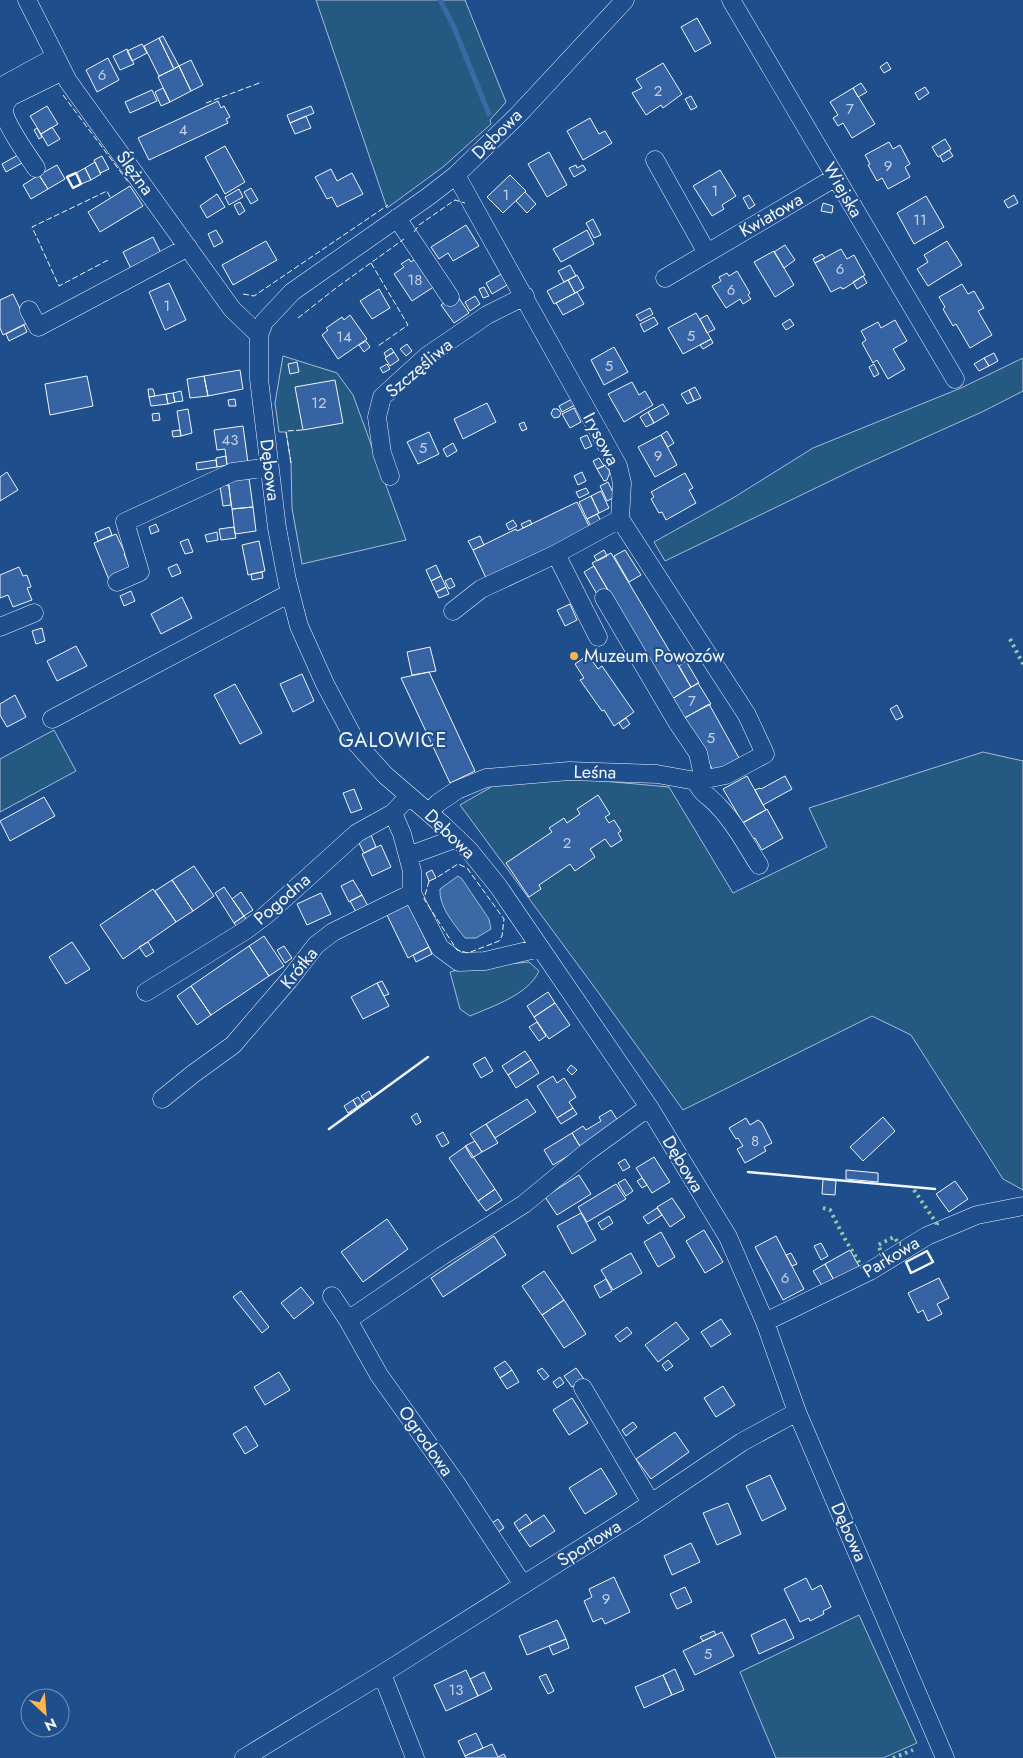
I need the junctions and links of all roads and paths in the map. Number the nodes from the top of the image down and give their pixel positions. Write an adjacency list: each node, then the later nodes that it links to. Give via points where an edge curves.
1 (28, 0): 4 (street, Ślężna)
2 (625, 0): 8 (street, Dębowa, via 518,115)
3 (731, 0): 9 (street, Wiejska)
4 (59, 64): 5 (street); 7 (street, via 10,97 5,104 4,112 14,135); 11 (street, Ślężna, via 68,82)
5 (0, 88)
6 (655, 160): 12 (street)
7 (36, 168)
8 (456, 175): 10 (street, Dębowa); 14 (street, Irysowa)
9 (836, 177): 12 (street, Kwiatowa); 18 (street, Wiejska)
10 (397, 218): 15 (street); 17 (street, Dębowa, via 292,292 264,322)
11 (188, 248): 16 (street, via 38,326); 17 (street, Ślężna, via 232,309)
12 (707, 253): 13 (street, Kwiatowa)
13 (665, 278)
14 (524, 296): 20 (street, Szczęśliwa, via 487,315 427,356 382,397 376,417); 21 (street, Irysowa, via 618,466 622,483)
15 (450, 297)
16 (29, 310)
17 (259, 335): 19 (street, Dębowa, via 259,380)
18 (955, 379)
19 (269, 467): 23 (street, via 233,472 123,515 140,572); 24 (street, Dębowa)
20 (390, 476)
21 (620, 519): 22 (street); 31 (street, Leśna, via 747,715 765,754 726,775)
22 (556, 554): 26 (street, via 481,589); 29 (street)
23 (117, 582)
24 (290, 593): 30 (street); 32 (street, Dębowa, via 299,626 324,684 356,744)
25 (604, 598): 31 (street, via 698,753)
26 (453, 611)
27 (34, 612): 28 (street)
28 (0, 626)
29 (598, 637)
30 (52, 719)
31 (700, 781): 33 (street, Leśna, via 657,774 568,771 486,778 457,790); 37 (street, via 700,790 719,806)
32 (410, 796): 33 (street, Dębowa); 34 (street, Pogodna)
33 (428, 812): 35 (street, Dębowa)
34 (393, 813): 36 (street); 40 (street, Pogodna, via 357,833 246,930)
35 (457, 838): 36 (street); 39 (street, Dębowa, via 498,886)
36 (408, 856): 38 (street)
37 (759, 865)
38 (412, 892): 39 (street, via 440,948 459,962 485,961); 41 (street, Krótka, via 333,932 316,945 233,1045)
39 (540, 948): 42 (street, Dębowa)
40 (146, 992)
41 (162, 1099)
42 (649, 1107): 45 (street, via 524,1204); 46 (street, Dębowa, via 728,1237)
43 (1023, 1206): 46 (street, Parkowa, via 977,1215 927,1236 870,1271)
44 (332, 1296): 45 (street, Ogrodowa)
45 (348, 1320): 50 (street, Ogrodowa, via 379,1374)
46 (765, 1322): 48 (street, Dębowa)
47 (583, 1388): 49 (street)
48 (797, 1412): 49 (street, Sportowa, via 742,1442); 54 (street, Dębowa)
49 (651, 1503): 50 (street, Sportowa)
50 (523, 1585): 51 (street, Sportowa)
51 (382, 1674): 52 (street, Sportowa); 53 (street)
52 (244, 1758)
53 (415, 1758)
54 (945, 1758)

